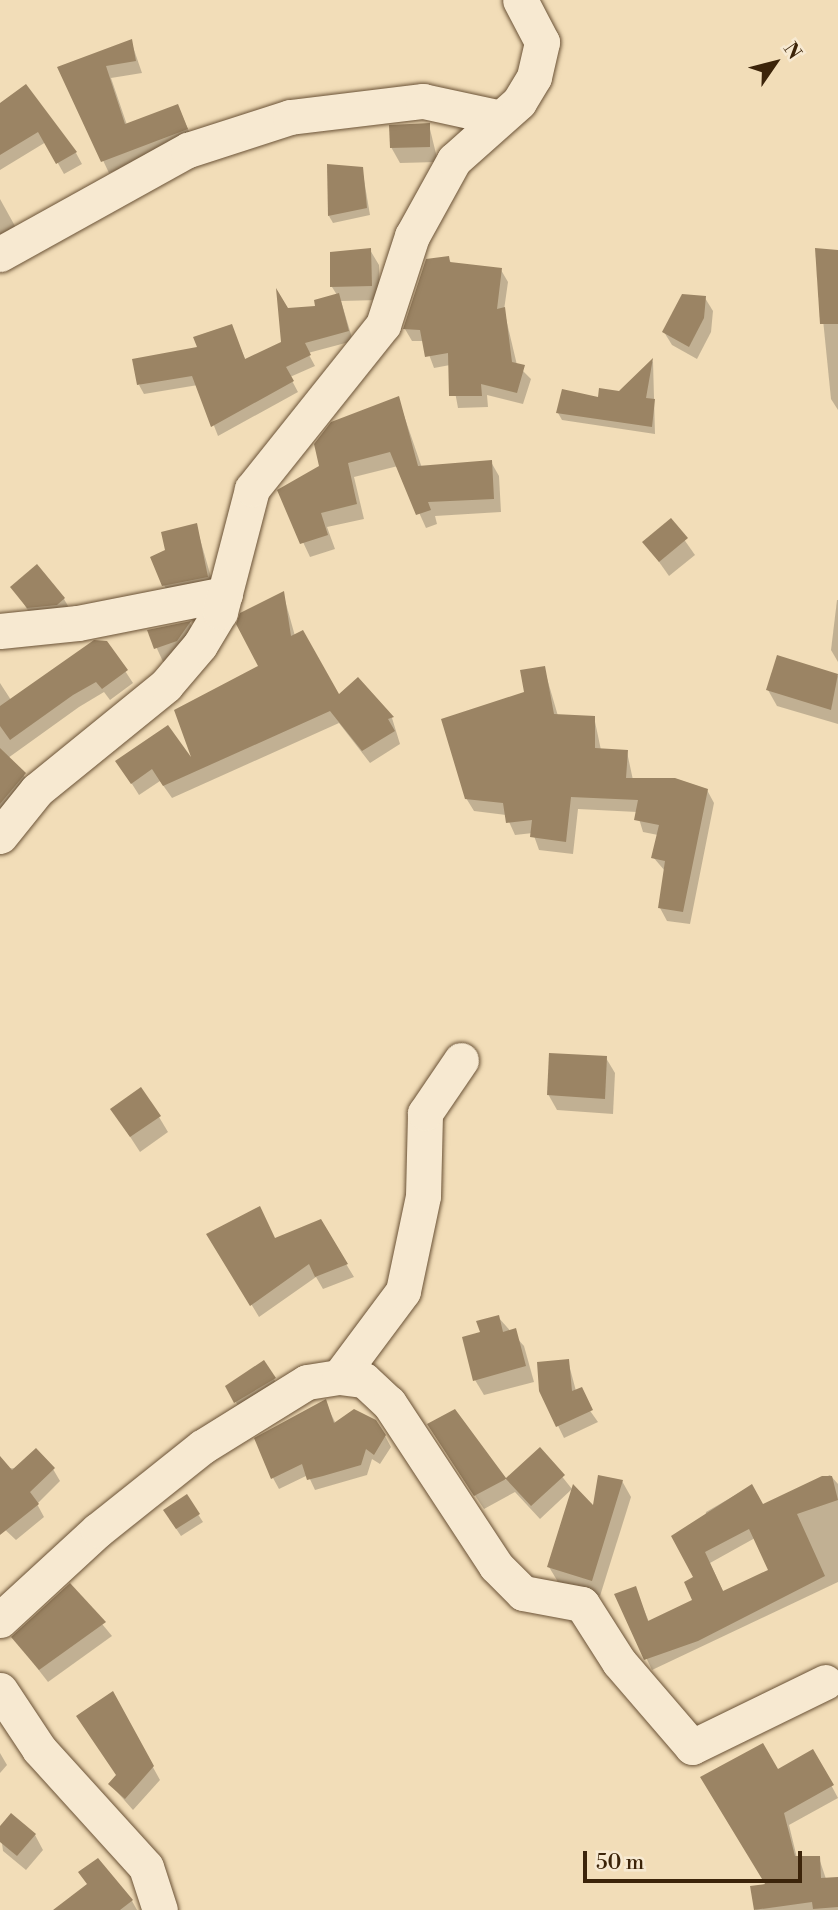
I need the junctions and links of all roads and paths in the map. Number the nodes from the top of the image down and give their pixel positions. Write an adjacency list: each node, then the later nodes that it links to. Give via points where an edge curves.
1 (520, 0): 2 (street, via 542,42 524,94)
2 (497, 117): 3 (street, via 423,101 290,117 188,150); 4 (street, via 467,144 428,207 383,325 252,489)
3 (0, 254)
4 (225, 594): 5 (street, via 78,623); 6 (street, via 200,645 166,685 37,790)
5 (0, 631)
6 (0, 836)
7 (461, 1060): 8 (street, via 425,1113 423,1196 403,1290)
8 (339, 1377): 9 (street, via 307,1382 202,1447 98,1530); 10 (street, via 364,1380 389,1403 475,1536 523,1593 582,1604 620,1662 692,1747)
9 (0, 1620)
10 (825, 1682)
11 (0, 1690): 12 (street, via 39,1749 146,1867)
12 (160, 1910)

